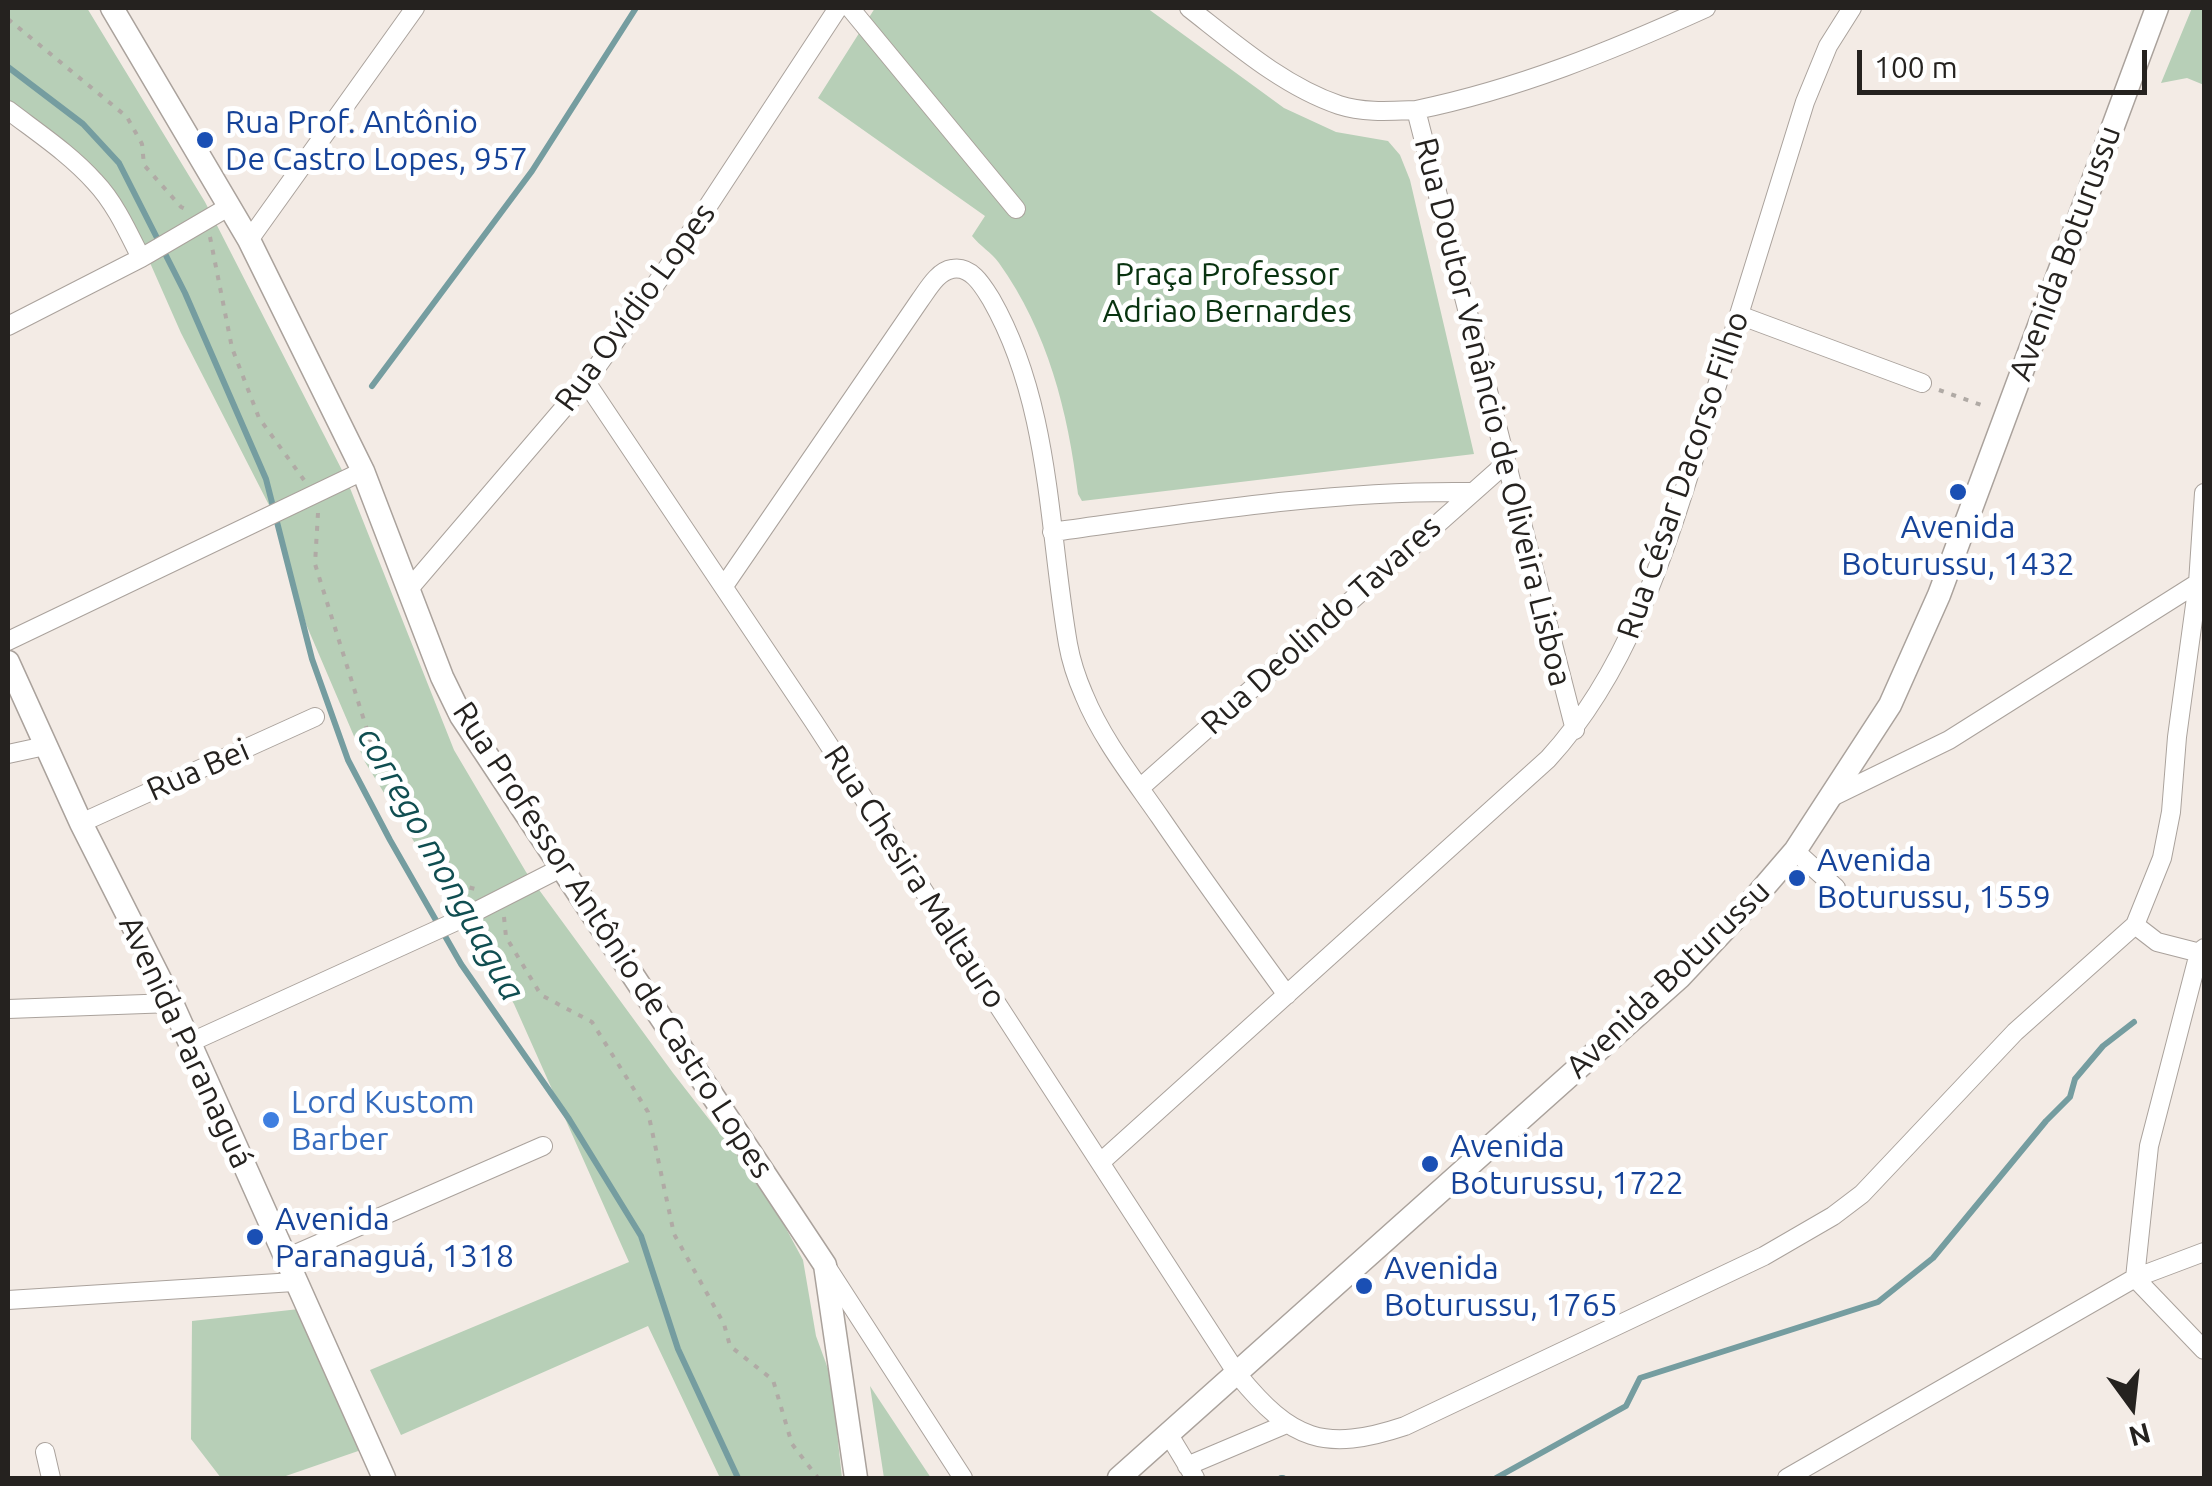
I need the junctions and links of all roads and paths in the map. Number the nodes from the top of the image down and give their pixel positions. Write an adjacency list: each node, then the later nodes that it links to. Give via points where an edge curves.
1 (112, 8): 12 (main road, Rua Professor Antônio de Castro Lopes)
2 (414, 8): 15 (street)
3 (838, 8): 19 (street, Rua Ovídio Lopes)
4 (850, 8): 13 (street)
5 (1189, 8): 11 (street, Rua Doutor Venâncio de Oliveira Lisboa, via 1296,85 1339,105)
6 (1706, 8): 11 (street, via 1550,74)
7 (1852, 8): 17 (street, Rua César Dacorso Filho, via 1804,102)
8 (2158, 8): 21 (main road, Avenida Boturussu)
9 (8, 18): 14 (path, via 127,116 142,144 144,166)
10 (8, 110): 16 (street, via 96,183)
11 (1416, 110): 22 (street, Rua Doutor Venâncio de Oliveira Lisboa)
12 (230, 206): 14 (street); 15 (main road, Rua Professor Antônio de Castro Lopes)
13 (1016, 209)
14 (201, 224): 16 (street); 26 (path, via 232,348 258,418)
15 (249, 240): 23 (main road, Rua Professor Antônio de Castro Lopes)
16 (147, 254): 18 (street)
17 (1739, 316): 20 (street); 34 (street, Rua César Dacorso Filho, via 1655,576 1614,667)
18 (8, 326)
19 (586, 382): 29 (street, Rua Chesira Maltauro); 30 (street, Rua Ovídio Lopes)
20 (1922, 384): 21 (path)
21 (2005, 414): 38 (main road, Avenida Boturussu, via 1940,594 1890,705)
22 (1504, 464): 24 (street, Rua Deolindo Tavares); 34 (street, Rua Doutor Venâncio de Oliveira Lisboa)
23 (363, 471): 26 (street); 30 (main road, Rua Professor Antônio de Castro Lopes)
24 (1470, 492): 27 (street, via 1333,497); 37 (street, Rua Deolindo Tavares)
25 (2204, 493): 28 (street)
26 (314, 494): 31 (street); 43 (path, via 316,564 379,768 464,886)
27 (1052, 532): 29 (street, via 1036,416 1022,368 983,285 968,271 952,269 920,300); 37 (street, via 1070,650 1084,695)
28 (2201, 581): 38 (street, via 1950,740); 44 (street, via 2171,812 2162,858)
29 (724, 586): 51 (street, Rua Chesira Maltauro)
30 (409, 589): 41 (main road, Rua Professor Antônio de Castro Lopes, via 461,716)
31 (8, 641)
32 (8, 662): 35 (main road, Avenida Paranaguá)
33 (315, 716): 39 (street, Rua Bei)
34 (1574, 730): 46 (street, Rua César Dacorso Filho)
35 (45, 746): 36 (street); 39 (main road, Avenida Paranaguá)
36 (8, 754)
37 (1140, 788): 46 (street)
38 (1830, 799): 40 (main road, Avenida Boturussu)
39 (81, 822): 47 (main road, Avenida Paranaguá)
40 (1794, 851): 42 (street); 59 (main road, Avenida Boturussu, via 1680,976)
41 (561, 868): 43 (street); 54 (main road, Rua Professor Antônio de Castro Lopes)
42 (1836, 888)
43 (503, 898): 49 (street); 66 (path, via 506,938 541,995 592,1022 648,1112 674,1234 730,1346 773,1380 792,1444)
44 (2134, 925): 45 (street, via 2157,942); 60 (street, via 2014,1032 1862,1194 1833,1216 1764,1256 1405,1426 1340,1440)
45 (2202, 951): 55 (street, via 2149,1146)
46 (1287, 995): 51 (street, Rua César Dacorso Filho)
47 (172, 1003): 48 (street); 49 (main road, Avenida Paranaguá)
48 (8, 1010)
49 (190, 1043): 53 (main road, Avenida Paranaguá)
50 (544, 1146): 53 (street)
51 (1102, 1161): 59 (street, Rua Chesira Maltauro)
52 (2204, 1252): 55 (street)
53 (284, 1259): 56 (main road, Avenida Paranaguá)
54 (826, 1265): 67 (main road); 68 (street, Rua Professor Antônio de Castro Lopes)
55 (2135, 1278): 58 (street); 70 (street)
56 (294, 1282): 57 (street); 65 (main road, Avenida Paranaguá)
57 (8, 1300)
58 (2204, 1350)
59 (1238, 1374): 60 (street, Rua Chesira Maltauro); 61 (main road, Avenida Boturussu)
60 (1284, 1425): 63 (street)
61 (1168, 1435): 63 (street); 69 (main road, Avenida Boturussu)
62 (45, 1452): 64 (street)
63 (1192, 1474)
64 (52, 1478)
65 (384, 1478)
66 (818, 1478)
67 (856, 1478)
68 (963, 1478)
69 (1118, 1478)
70 (1786, 1478)

